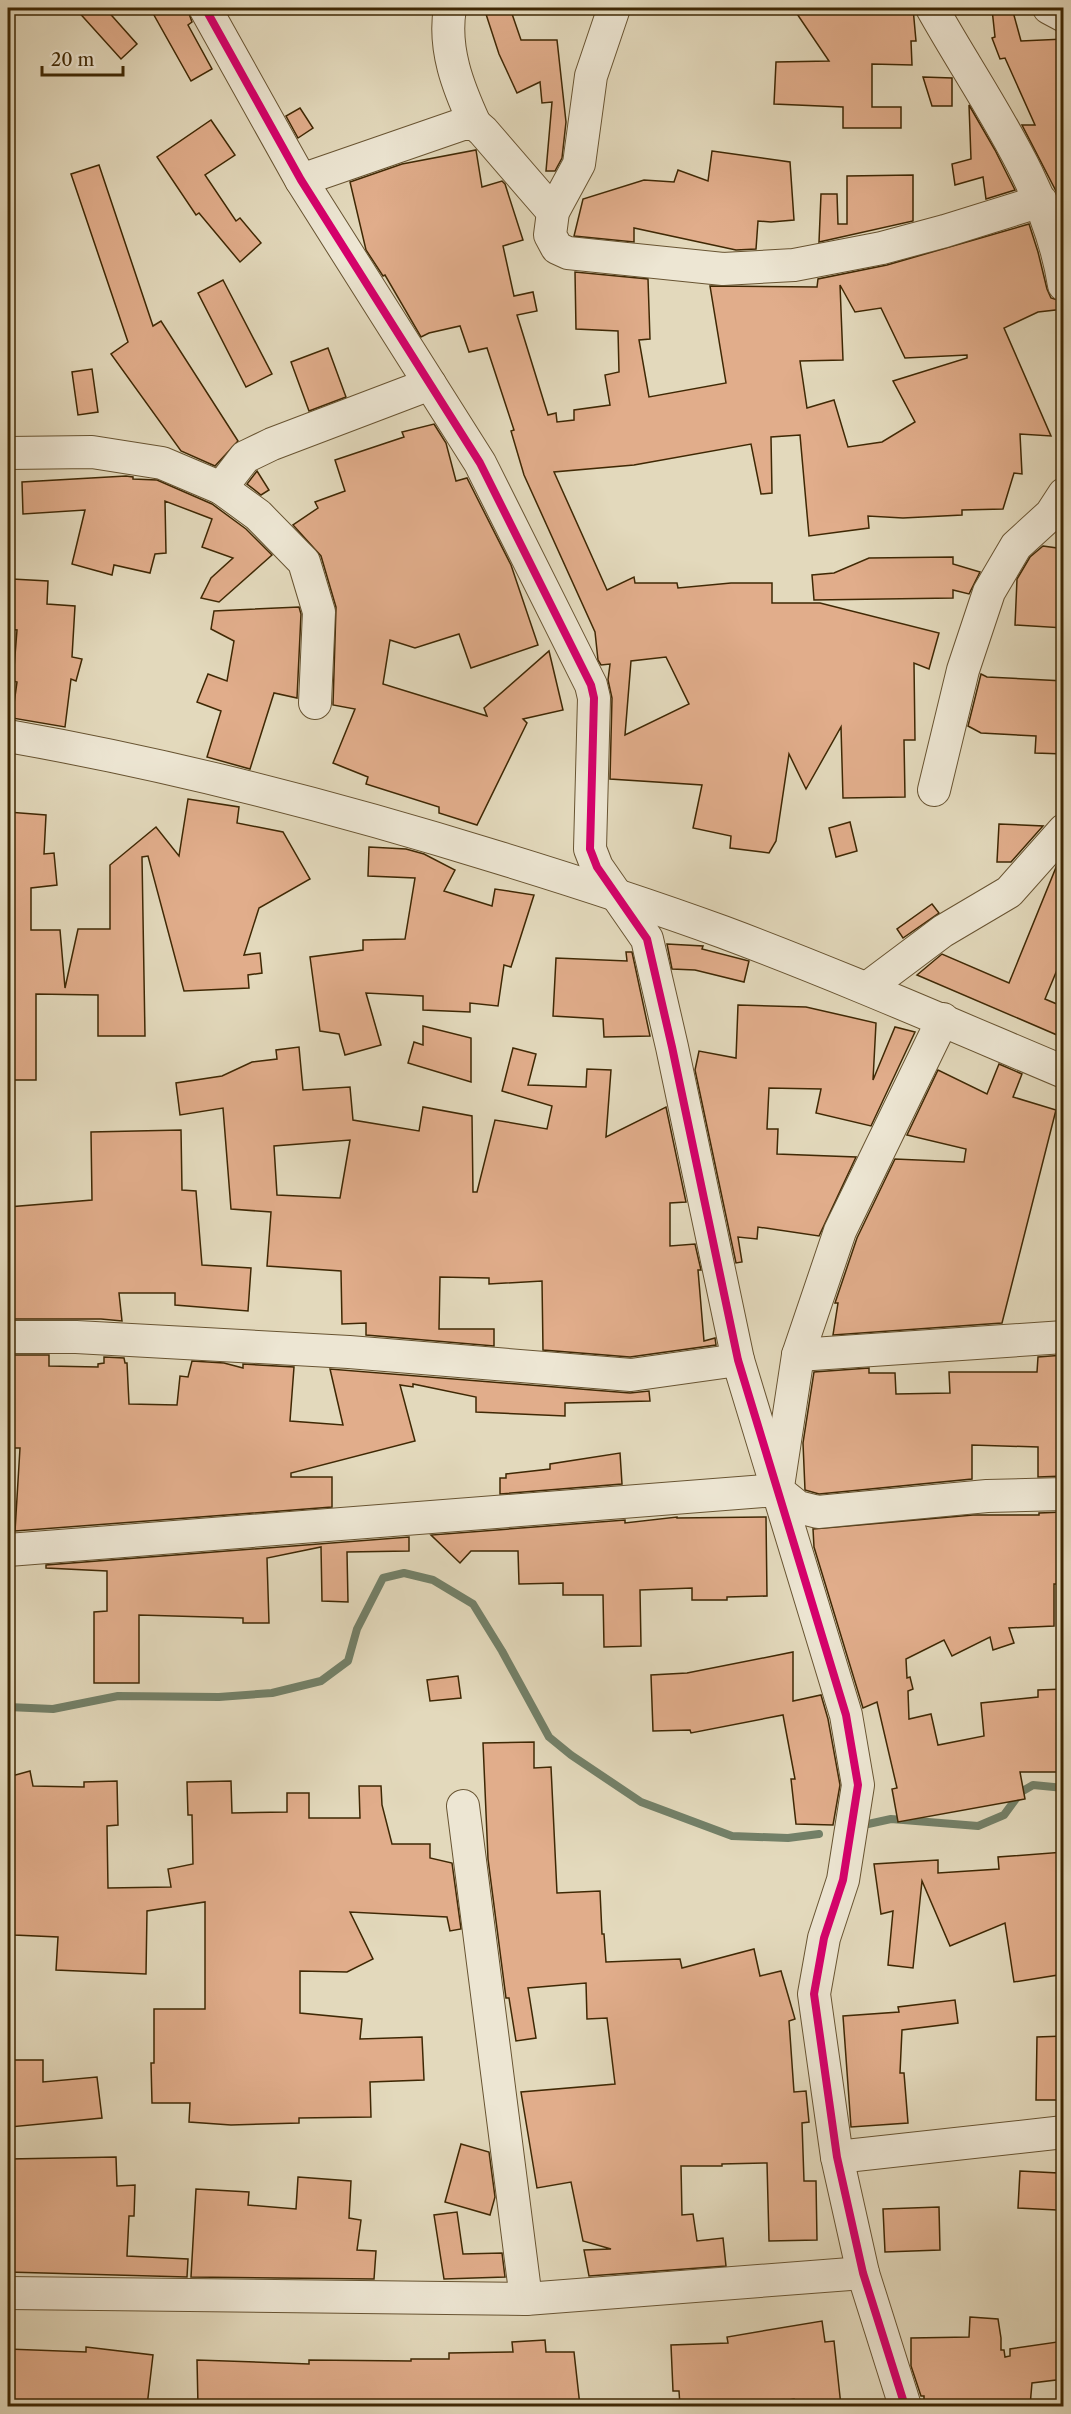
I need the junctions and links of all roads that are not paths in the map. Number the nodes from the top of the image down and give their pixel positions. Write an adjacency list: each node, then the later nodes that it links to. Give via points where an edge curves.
1 (205, 8): 8 (street)
2 (450, 8): 7 (street, via 450,57)
3 (614, 8): 10 (street, via 591,76 579,164)
4 (932, 8): 9 (street)
5 (1048, 8): 6 (street)
6 (1064, 16)
7 (475, 124): 8 (street, via 463,124); 10 (street)
8 (302, 180): 12 (street)
9 (1041, 201): 10 (street, via 882,248 794,265 723,269 568,253 557,248 550,235); 11 (street, via 1060,259)
10 (553, 212)
11 (1064, 285)
12 (430, 384): 14 (street, via 245,457); 20 (street, via 480,463 591,685 594,698 590,849 597,867)
13 (8, 453): 14 (street, via 92,452 162,463)
14 (220, 488): 16 (street, via 258,515 304,562 319,612)
15 (1064, 494): 18 (street, via 1051,514 1016,546 989,592 963,670)
16 (315, 703)
17 (8, 736): 20 (street, via 321,806)
18 (934, 790)
19 (1064, 831): 21 (street, via 1009,892 943,931)
20 (617, 894): 21 (street); 27 (street, via 650,950)
21 (867, 988): 22 (street)
22 (943, 1019): 23 (street); 26 (street, via 840,1231)
23 (1064, 1072)
24 (8, 1336): 27 (street, via 349,1352 631,1376)
25 (1064, 1337): 26 (street)
26 (798, 1355): 28 (street)
27 (738, 1360): 28 (street)
28 (777, 1490): 29 (street, via 798,1507 818,1512 987,1496); 30 (street); 33 (street, via 846,1715 858,1785 843,1880 824,1938 814,1994)
29 (1064, 1494)
30 (8, 1550)
31 (463, 1806): 36 (street)
32 (1064, 2132): 33 (street)
33 (837, 2157): 34 (street)
34 (863, 2273): 36 (street); 37 (street)
35 (8, 2293): 36 (street)
36 (526, 2299)
37 (905, 2406)

